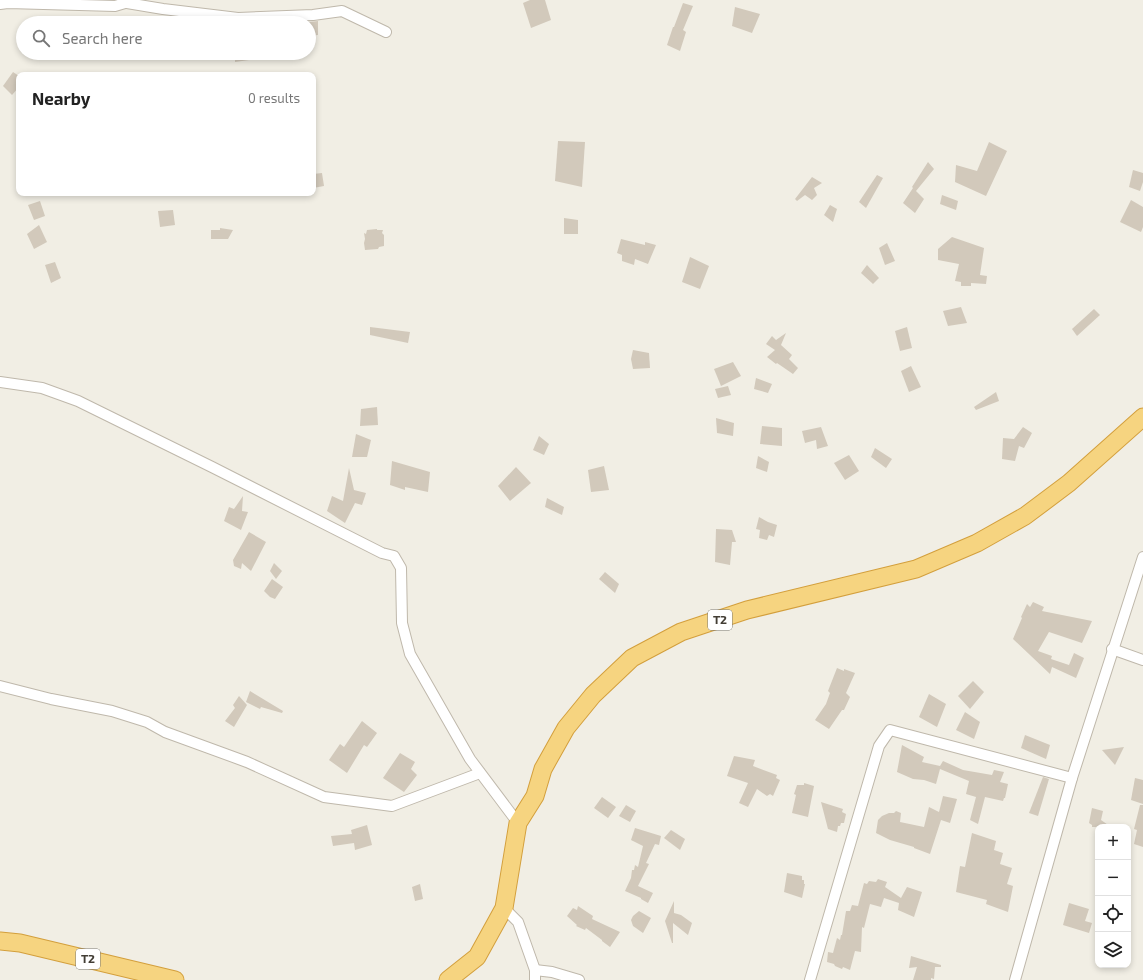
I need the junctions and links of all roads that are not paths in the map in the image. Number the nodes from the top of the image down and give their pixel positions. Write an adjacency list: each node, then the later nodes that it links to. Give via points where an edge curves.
1 (130, 2): 2 (street, via 115,6); 3 (street)
2 (0, 4)
3 (221, 16)
4 (288, 16): 5 (street, via 342,11)
5 (386, 32)
6 (0, 382): 12 (street, via 42,388 78,401 382,553 394,556 401,568 402,624 410,654)
7 (1143, 417): 14 (highway, T2, via 1026,516 977,543 916,569 747,610 681,632 632,658 593,695 566,728 543,769 535,796)
8 (1143, 556): 9 (street)
9 (1112, 650): 10 (street); 13 (street)
10 (1143, 660)
11 (0, 686): 12 (street, via 112,711 147,722 165,732 247,762 324,797 392,806)
12 (480, 773): 14 (street)
13 (1072, 778): 21 (street, via 890,730 879,746); 22 (street)
14 (518, 823): 15 (highway, T2)
15 (504, 908): 17 (street, via 518,922); 19 (highway, T2, via 477,957)
16 (0, 941): 18 (highway, T2, via 20,943)
17 (535, 975): 20 (street, via 552,972)
18 (175, 980)
19 (448, 980)
20 (579, 980)
21 (810, 980)
22 (1015, 980)

